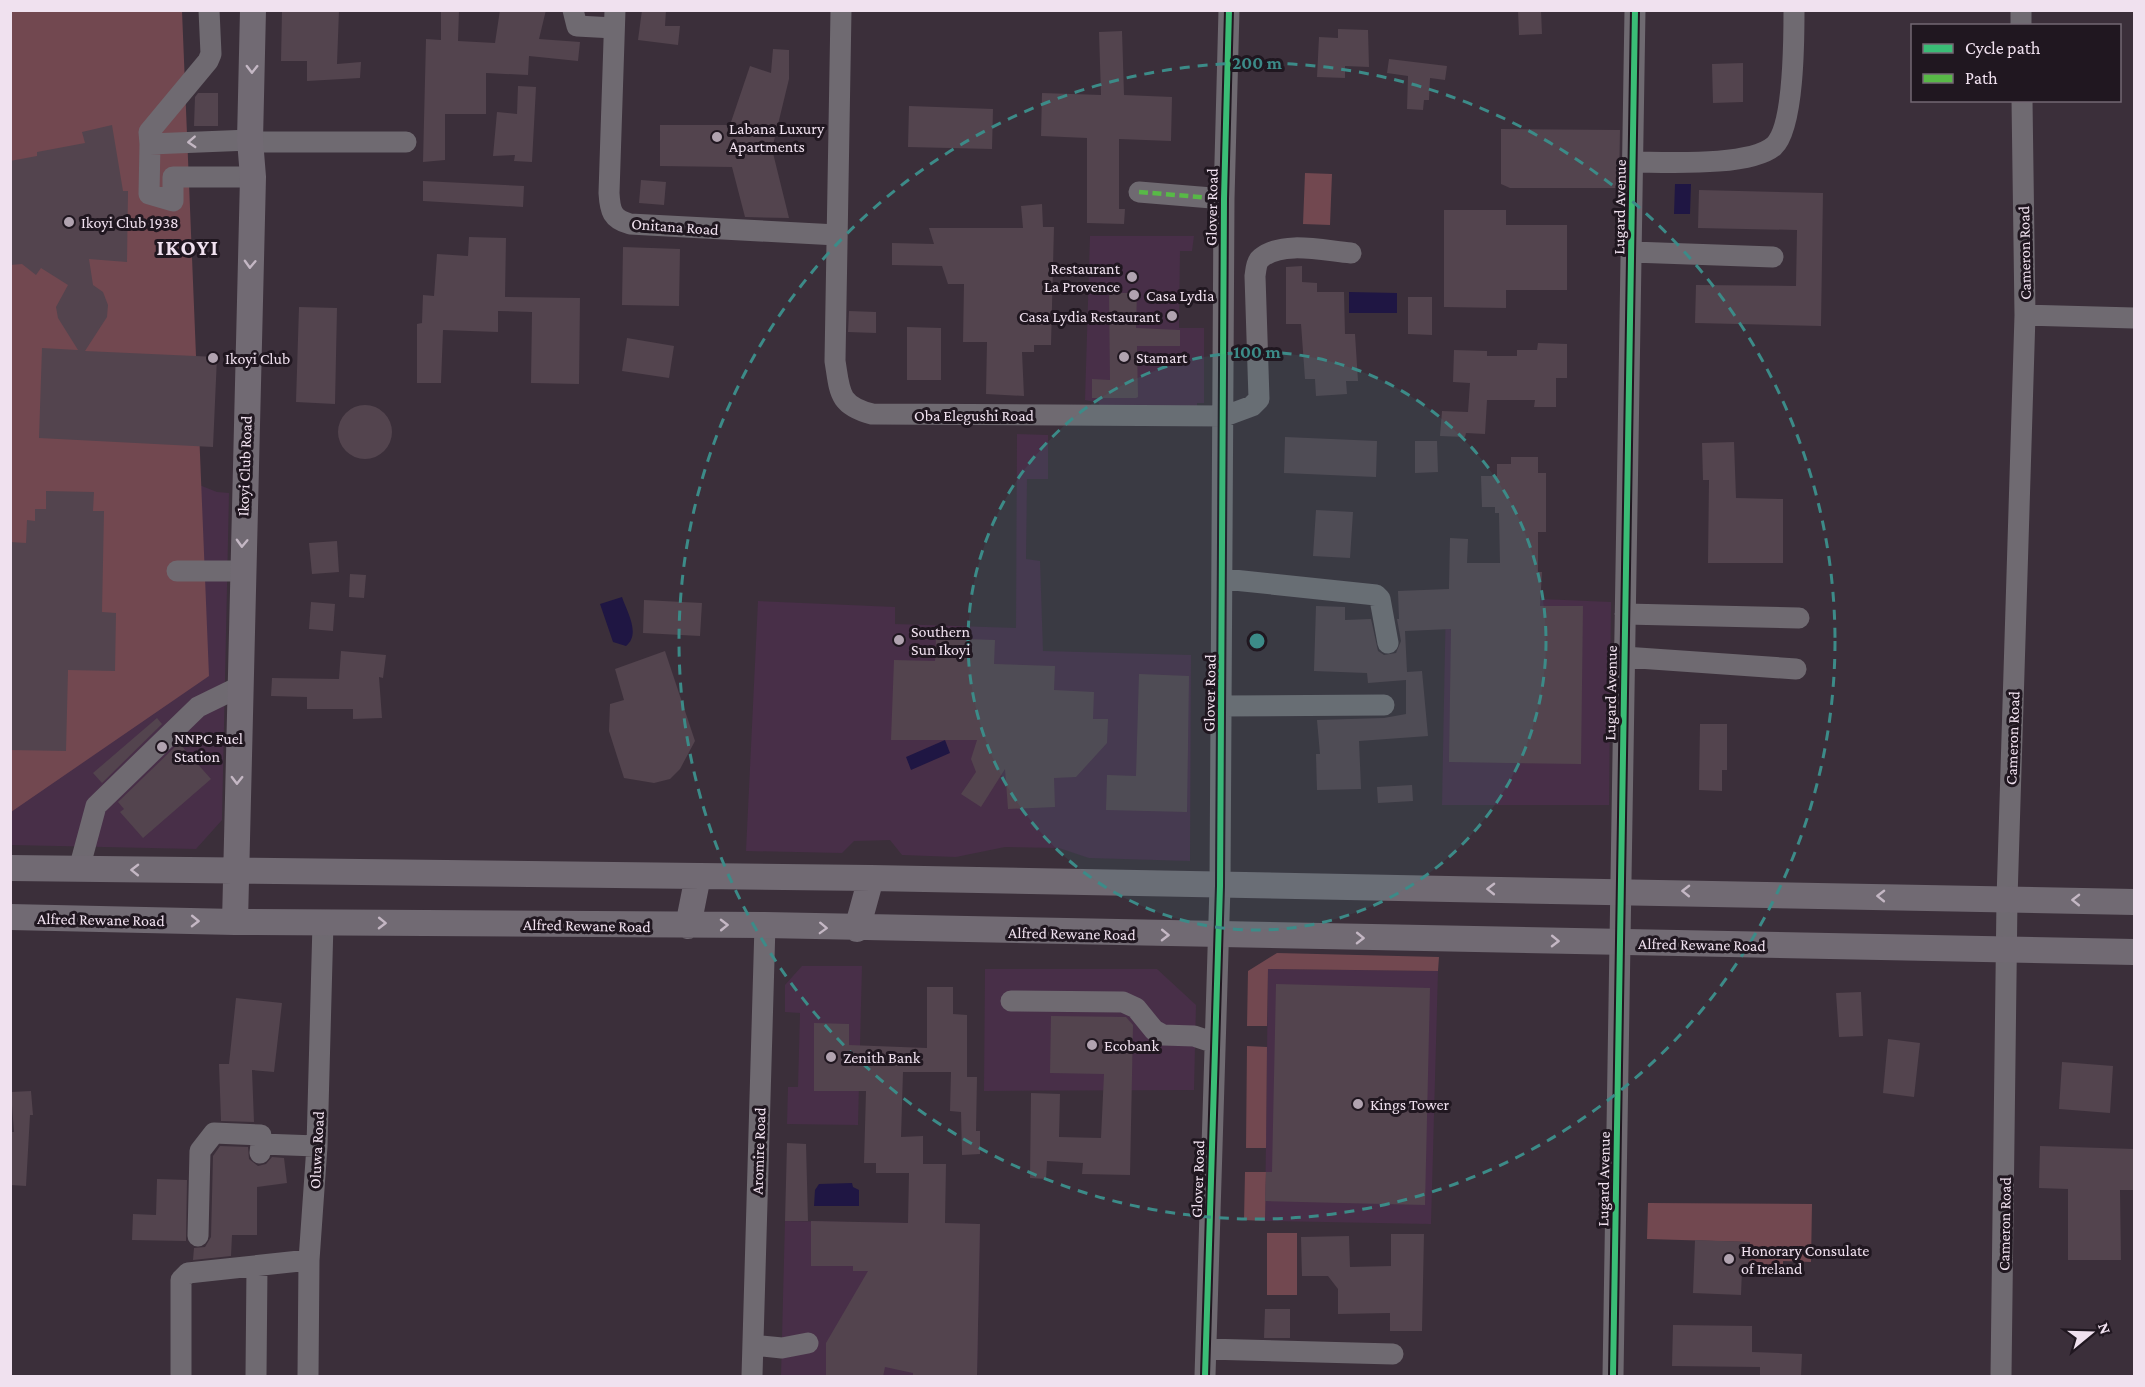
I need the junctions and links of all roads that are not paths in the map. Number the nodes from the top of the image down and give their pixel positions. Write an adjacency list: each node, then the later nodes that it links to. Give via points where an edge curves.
1 (209, 10): 12 (street, via 208,61 148,132)
2 (253, 10): 10 (main road, Ikoyi Club Road, one-way to 10)
3 (573, 10): 8 (street, via 577,26)
4 (842, 10): 17 (street, Oba Elegushi Road)
5 (1229, 10): 16 (street, Glover Road)
6 (1635, 10): 13 (street, Lugard Avenue)
7 (1794, 10): 13 (street, via 1793,62 1785,118 1776,144 1720,162)
8 (615, 19): 17 (street, Onitana Road, via 609,211 618,221)
9 (2022, 102): 21 (street, Cameron Road)
10 (250, 141): 11 (street); 12 (street, one-way to 12); 14 (main road, Ikoyi Club Road)
11 (406, 142)
12 (150, 144): 14 (street, via 149,194 173,201 173,177)
13 (1633, 162): 18 (street, Lugard Avenue)
14 (253, 177): 25 (main road, Ikoyi Club Road, one-way to 25)
15 (1139, 192): 16 (street)
16 (1224, 199): 23 (street, Glover Road)
17 (837, 235): 23 (street, Oba Elegushi Road, via 835,361 840,393 852,408 872,414)
18 (1632, 252): 20 (street); 27 (street, Lugard Avenue)
19 (1351, 253): 23 (street, Oba Elegushi Road, via 1286,248 1261,258 1255,276 1259,399 1252,406)
20 (1773, 257)
21 (2025, 315): 22 (street); 42 (street, Cameron Road)
22 (2134, 318)
23 (1225, 416): 26 (street, Glover Road)
24 (177, 570): 25 (street)
25 (241, 571): 32 (main road, Ikoyi Club Road)
26 (1224, 579): 29 (street, via 1376,595); 34 (street, Glover Road)
27 (1625, 615): 28 (street); 30 (street, Lugard Avenue)
28 (1798, 618)
29 (1388, 643)
30 (1624, 657): 31 (street); 41 (street, Lugard Avenue)
31 (1796, 669)
32 (239, 687): 36 (street, via 198,707 96,806); 37 (main road, Ikoyi Club Road, one-way to 37)
33 (1384, 705): 34 (street)
34 (1222, 706): 40 (street, Glover Road)
35 (10, 868): 36 (main road)
36 (79, 869): 37 (main road, one-way to 36)
37 (236, 871): 38 (main road); 45 (main road, Ikoyi Club Road)
38 (698, 876): 39 (main road); 48 (main road)
39 (871, 878): 40 (main road); 49 (main road)
40 (1220, 886): 41 (main road, one-way to 40); 50 (street, Glover Road)
41 (1620, 890): 42 (main road, one-way to 41); 51 (street, Lugard Avenue)
42 (2007, 899): 43 (main road, one-way to 42); 52 (street, Cameron Road)
43 (2134, 902)
44 (10, 917): 45 (main road, Alfred Rewane Road, one-way to 45)
45 (235, 922): 46 (main road, Alfred Rewane Road)
46 (323, 922): 48 (main road, Alfred Rewane Road, one-way to 48); 56 (street, Oluwa Road)
47 (765, 925): 48 (main road, Alfred Rewane Road, one-way to 47); 49 (main road, Alfred Rewane Road, one-way to 49); 61 (street, Aromire Road)
48 (688, 926)
49 (857, 929): 50 (main road, Alfred Rewane Road, one-way to 50)
50 (1219, 936): 51 (main road, Alfred Rewane Road, one-way to 51); 55 (street, Glover Road)
51 (1620, 942): 52 (main road, Alfred Rewane Road); 64 (street, Lugard Avenue)
52 (2008, 951): 53 (main road, Alfred Rewane Road); 70 (street, Cameron Road)
53 (2134, 952)
54 (1011, 1000): 55 (street, via 1123,1002 1136,1008 1163,1035 1194,1036)
55 (1215, 1043): 62 (street, Glover Road)
56 (317, 1146): 57 (street, via 261,1148 261,1135 214,1133 200,1151); 58 (street, Oluwa Road)
57 (198, 1236)
58 (309, 1260): 59 (street); 67 (street, Oluwa Road)
59 (257, 1266): 65 (street, via 196,1271 181,1280); 66 (street)
60 (808, 1343): 61 (street, via 782,1348)
61 (753, 1345): 68 (street, Aromire Road)
62 (1206, 1349): 63 (street); 69 (street, Glover Road)
63 (1393, 1354)
64 (1613, 1376)
65 (181, 1377)
66 (256, 1377)
67 (308, 1377)
68 (752, 1377)
69 (1206, 1377)
70 (2001, 1377)

